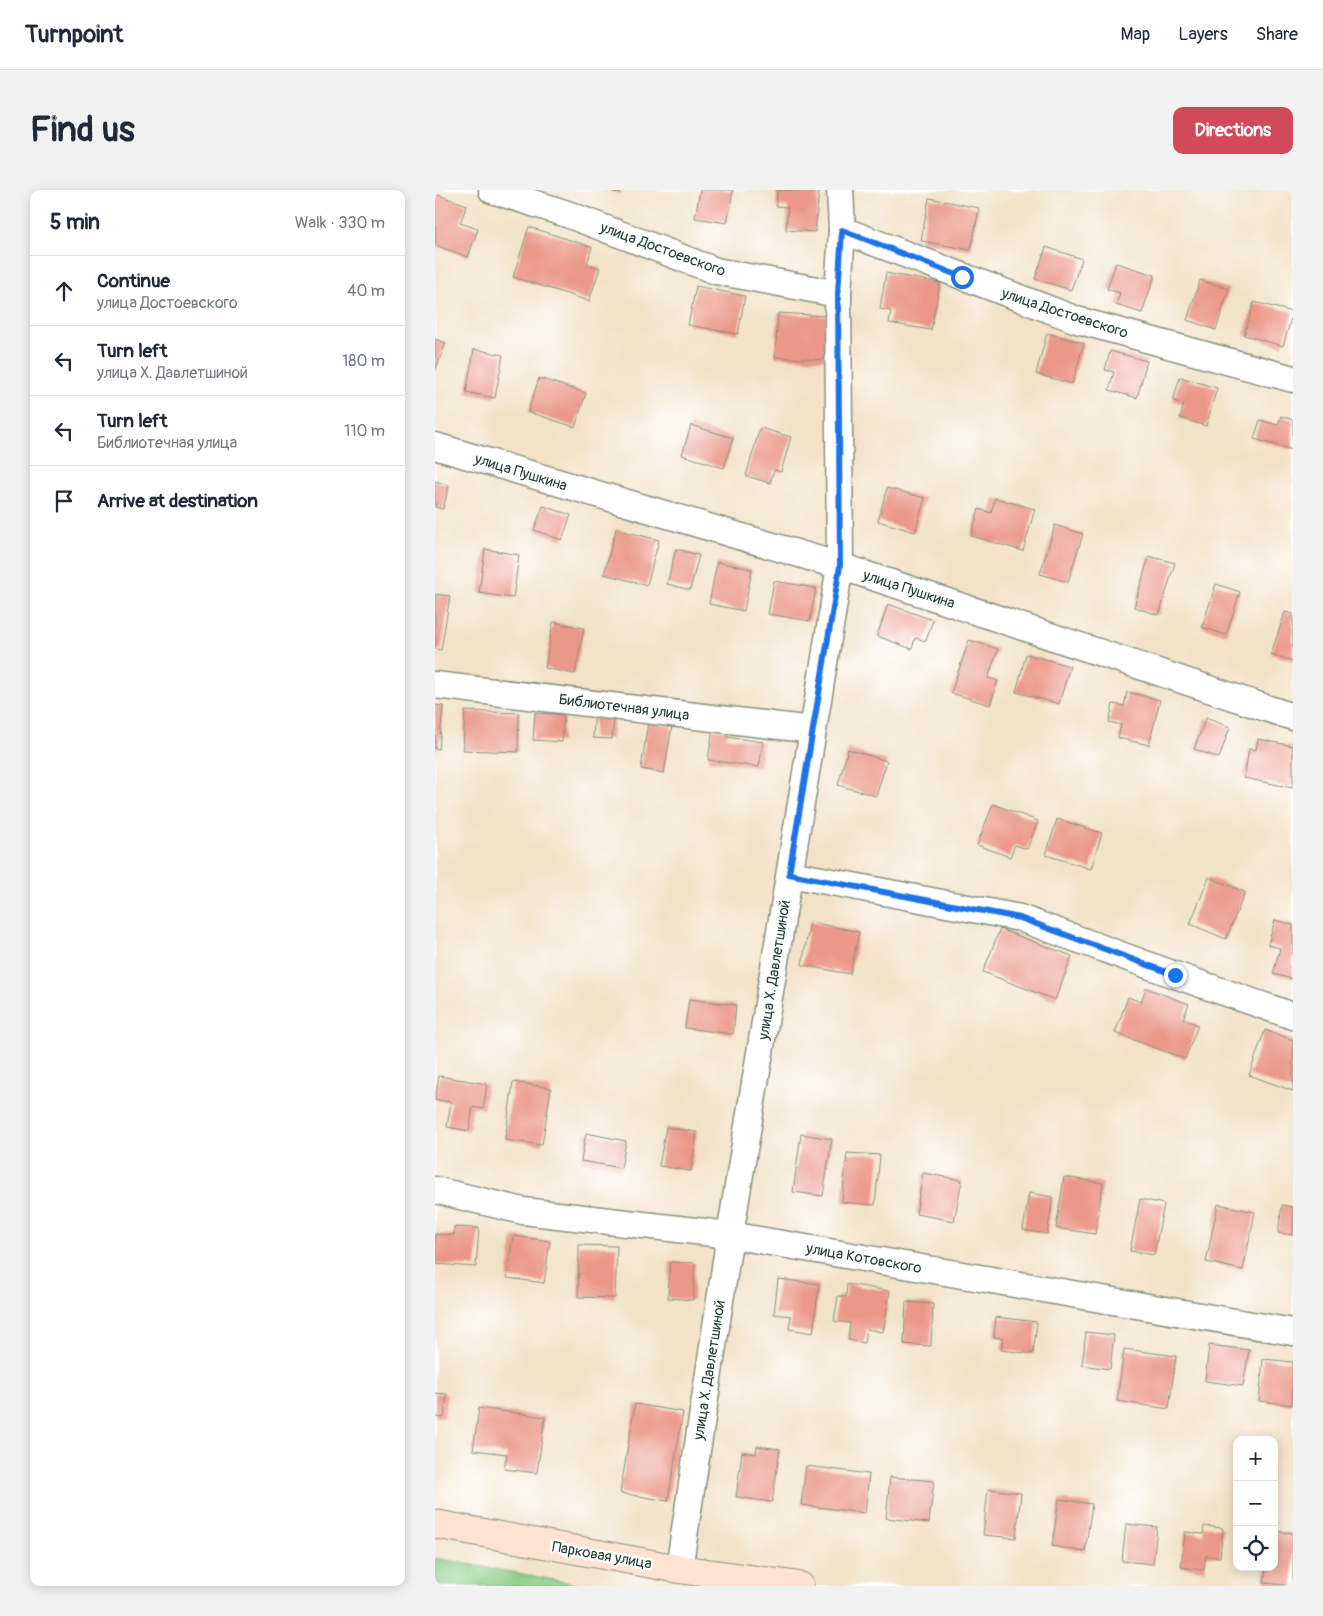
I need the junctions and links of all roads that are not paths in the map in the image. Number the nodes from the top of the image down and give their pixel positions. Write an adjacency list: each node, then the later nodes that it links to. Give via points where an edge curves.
1 (492, 190): 4 (street, улица Достоевского, via 567,214 716,271)
2 (840, 190): 3 (street, улица Х. Давлетшиной)
3 (842, 230): 4 (street, улица Х. Давлетшиной); 5 (street, улица Достоевского, via 1077,320)
4 (838, 294): 7 (street, улица Х. Давлетшиной)
5 (1293, 379)
6 (435, 446): 7 (street, улица Пушкина)
7 (840, 566): 9 (street, улица Пушкина); 10 (street, улица Х. Давлетшиной)
8 (435, 684): 10 (street, Библиотечная улица)
9 (1293, 717)
10 (813, 730): 11 (street, улица Х. Давлетшиной)
11 (789, 874): 12 (street, via 1020,918); 14 (street, улица Х. Давлетшиной)
12 (1293, 1016)
13 (435, 1190): 14 (street, улица Котовского, via 523,1210)
14 (730, 1235): 15 (street, улица Котовского); 17 (street, улица Х. Давлетшиной)
15 (1293, 1332)
16 (435, 1524): 17 (street, Парковая улица)
17 (679, 1569): 18 (street, Парковая улица)
18 (800, 1586)

